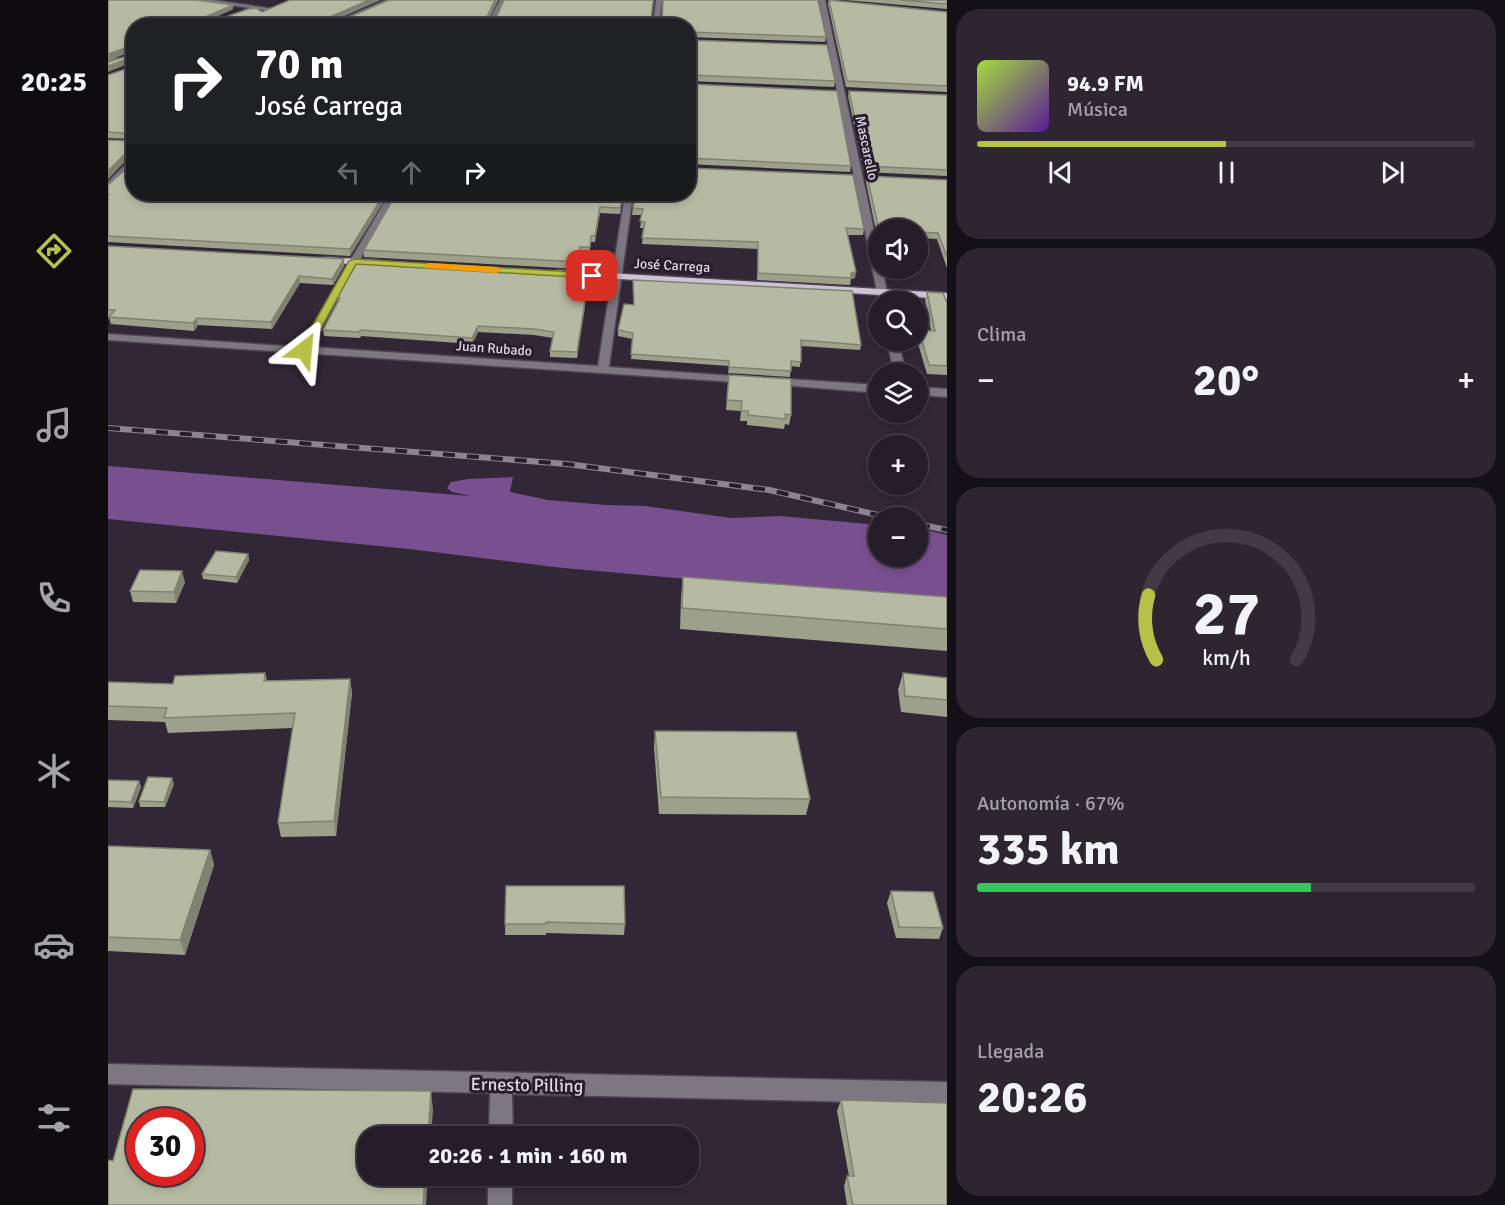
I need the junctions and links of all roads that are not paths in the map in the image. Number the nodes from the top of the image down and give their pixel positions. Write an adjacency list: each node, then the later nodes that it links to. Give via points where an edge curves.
1 (198, 0): 8 (street)
2 (267, 0): 8 (street)
3 (391, 0): 12 (street)
4 (503, 0): 13 (street)
5 (659, 0): 14 (street)
6 (822, 0): 16 (street, Mascarello)
7 (282, 5): 9 (street)
8 (251, 7): 9 (street); 10 (street)
9 (271, 9): 11 (street)
10 (232, 14)
11 (251, 17)
12 (348, 18)
13 (493, 18)
14 (657, 18)
15 (819, 46): 16 (street)
16 (831, 46): 23 (street, Mascarello)
17 (126, 57): 19 (street)
18 (108, 59): 19 (street)
19 (117, 61): 20 (street); 21 (street)
20 (126, 63)
21 (108, 64)
22 (829, 91): 23 (street)
23 (840, 92): 24 (street); 27 (street, Mascarello)
24 (852, 92)
25 (126, 169): 29 (street)
26 (847, 177): 27 (street)
27 (858, 177): 28 (street); 37 (street, Mascarello)
28 (869, 178)
29 (108, 187)
30 (389, 201): 33 (street)
31 (628, 201): 36 (street)
32 (318, 260): 33 (main road)
33 (354, 261): 34 (main road); 42 (street)
34 (389, 264)
35 (545, 273): 36 (main road, José Carrega)
36 (616, 277): 38 (main road, José Carrega); 43 (street)
37 (882, 291)
38 (868, 296)
39 (928, 296): 40 (main road, José Carrega)
40 (947, 296)
41 (108, 337): 42 (street, Juan Rubado)
42 (304, 350): 43 (street, Juan Rubado)
43 (603, 370): 44 (street, Juan Rubado)
44 (868, 388)
45 (928, 392): 46 (street)
46 (947, 393)
47 (108, 1074): 48 (street, Ernesto Pilling)
48 (501, 1084): 49 (street, Ernesto Pilling); 50 (street)
49 (947, 1093)
50 (501, 1126)
51 (500, 1186): 52 (street)
52 (500, 1205)

